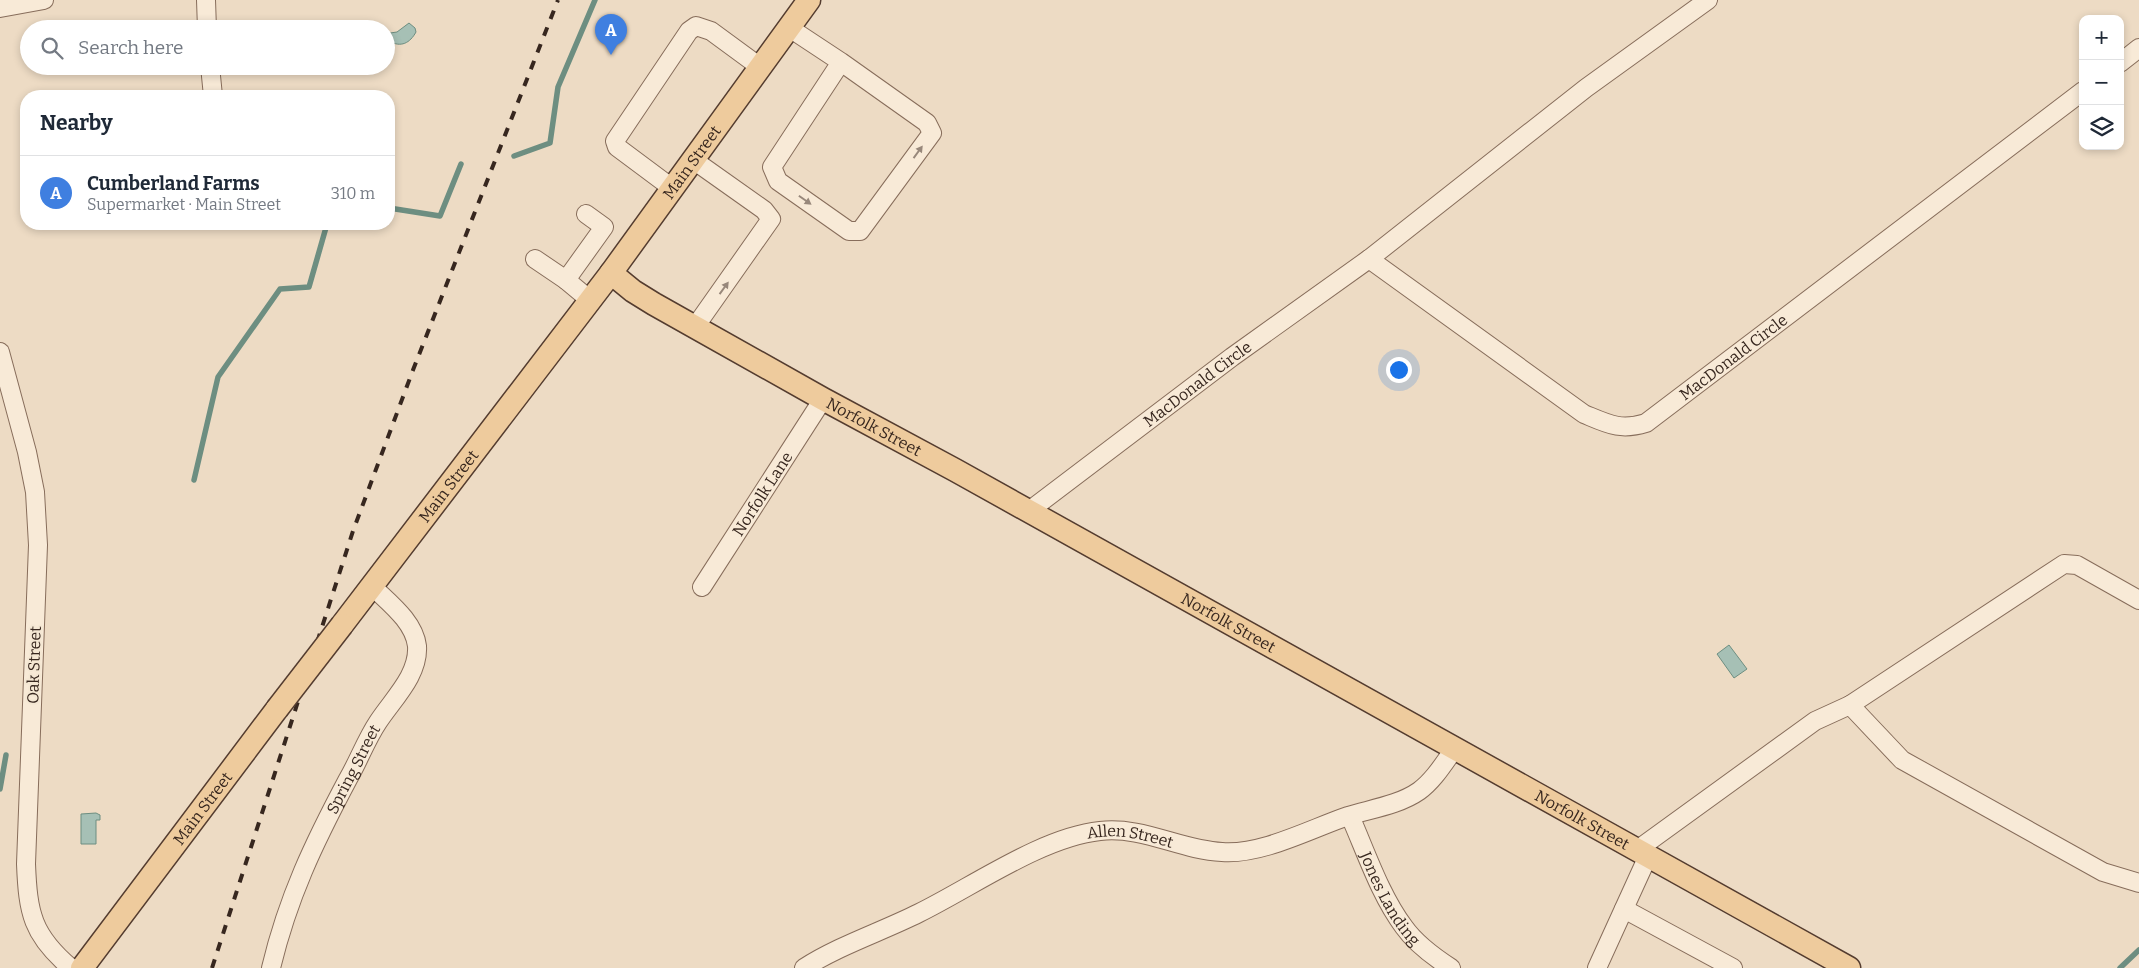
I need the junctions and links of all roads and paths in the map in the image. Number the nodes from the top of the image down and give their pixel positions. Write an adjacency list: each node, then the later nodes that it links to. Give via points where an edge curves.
1 (44, 0): 5 (street)
2 (206, 0): 6 (street)
3 (808, 0): 7 (main road, Main Street)
4 (1708, 0): 19 (street, MacDonald Circle, via 1586,88)
5 (0, 8)
6 (207, 20)
7 (788, 28): 10 (street); 11 (main road, Main Street)
8 (2139, 48): 9 (street)
9 (2124, 60)
10 (841, 62): 10 (street, one-way to 10, via 772,166 778,181 849,231 860,231 932,133 927,123)
11 (760, 67): 15 (main road, Main Street); 16 (street, via 711,31 696,26 689,31 615,141 617,147)
12 (211, 75): 13 (street)
13 (212, 90)
14 (2079, 94): 19 (street, MacDonald Circle, via 1646,423 1628,428 1584,414)
15 (692, 159): 16 (main road, Main Street); 23 (street, one-way to 15, via 771,219 764,210)
16 (672, 188): 20 (main road, Main Street)
17 (586, 214): 21 (street, via 604,227)
18 (535, 259): 21 (street)
19 (1369, 259): 26 (street, MacDonald Circle, via 1232,357)
20 (611, 272): 22 (main road, Main Street); 23 (main road, Norfolk Street, via 633,291)
21 (566, 280): 22 (street)
22 (590, 300): 27 (main road, Main Street)
23 (695, 327): 25 (main road, Norfolk Street)
24 (0, 352): 37 (street, Oak Street, via 35,492 38,545 27,891 44,943)
25 (824, 399): 26 (main road, Norfolk Street); 28 (street, Norfolk Lane)
26 (1029, 511): 31 (main road, Norfolk Street)
27 (372, 586): 38 (main road, Main Street, bridge); 39 (street, Spring Street, via 412,630 415,661 408,680 377,723 327,817 299,877)
28 (702, 587)
29 (2139, 600): 30 (street, via 2077,565 2064,564)
30 (1850, 705): 33 (street, via 1815,721); 34 (street, via 1902,760 2103,872)
31 (1455, 748): 32 (street, Allen Street, via 1434,778 1418,792); 33 (main road, Norfolk Street)
32 (1350, 816): 40 (street, Allen Street, via 1254,849 1224,852 1202,850 1129,831 1100,831 1053,842 919,914 825,955); 41 (street, Jones Landing, via 1393,911 1425,949)
33 (1643, 853): 35 (street); 36 (main road, Norfolk Street)
34 (2139, 884)
35 (1624, 909): 42 (street); 43 (street)
36 (1840, 966)
37 (71, 968)
38 (82, 968)
39 (271, 968)
40 (804, 968)
41 (1451, 968)
42 (1597, 968)
43 (1733, 968)

